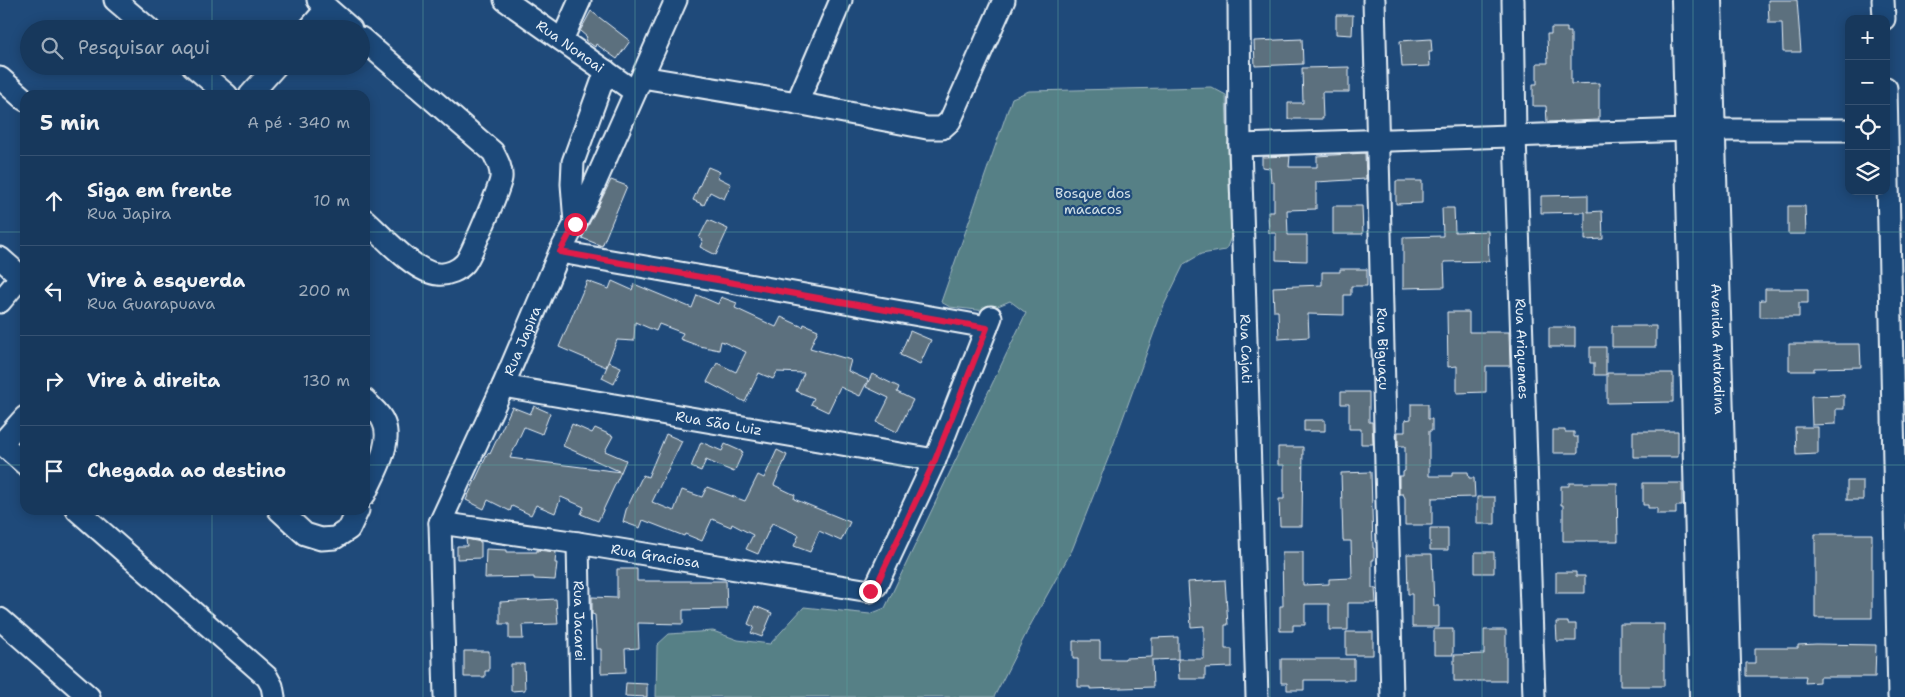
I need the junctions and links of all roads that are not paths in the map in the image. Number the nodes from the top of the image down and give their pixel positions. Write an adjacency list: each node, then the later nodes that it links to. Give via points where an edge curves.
1 (115, 0): 15 (street)
2 (505, 0): 18 (street, Rua Nonoai)
3 (580, 0): 18 (street)
4 (676, 0): 24 (street, Rua Japira)
5 (841, 0): 28 (street)
6 (1004, 0): 28 (street, via 950,121 942,128 927,128)
7 (1239, 0): 35 (street, Rua Cajati)
8 (1374, 0): 34 (street, Rua Biguaçu)
9 (1513, 0): 33 (street, Rua Ariquemes)
10 (1685, 0): 30 (main road, Avenida Andradina)
11 (1708, 0): 30 (main road, Avenida Andradina)
12 (1883, 0): 14 (street)
13 (322, 4): 16 (street); 17 (street)
14 (1884, 15)
15 (138, 20)
16 (314, 20)
17 (340, 20)
18 (562, 40): 20 (street, Rua Nonoai)
19 (370, 46): 36 (street, via 493,152 500,164 501,178 466,263 453,272 438,274 419,268)
20 (606, 71): 24 (street, Rua Nonoai); 37 (street, via 573,162)
21 (204, 75): 25 (street)
22 (268, 75): 26 (street)
23 (0, 78): 27 (street)
24 (638, 84): 28 (street); 37 (street, Rua Japira)
25 (221, 90)
26 (254, 90)
27 (20, 96)
28 (797, 103)
29 (1889, 105): 32 (street)
30 (1700, 130): 31 (street); 33 (street); 63 (main road, Avenida Andradina); 64 (main road, Avenida Andradina)
31 (1845, 130)
32 (1893, 130): 66 (street)
33 (1516, 136): 34 (street); 62 (street, Rua Ariquemes)
34 (1377, 141): 35 (street); 61 (street, Rua Biguaçu)
35 (1240, 144): 60 (street, Rua Cajati)
36 (370, 224)
37 (575, 224): 38 (street, Rua Japira)
38 (560, 252): 43 (street, Rua Japira); 48 (street, via 989,322)
39 (0, 258): 40 (street)
40 (20, 276)
41 (20, 282): 42 (street)
42 (0, 302)
43 (504, 386): 48 (street, Rua São Luiz); 53 (street, Rua Japira)
44 (370, 406): 49 (street, via 383,421 386,440)
45 (20, 423): 46 (street)
46 (1, 444): 47 (street)
47 (20, 460)
48 (935, 460): 54 (street, Rua Graciosa, via 876,586 870,591)
49 (370, 483)
50 (83, 515): 57 (street, via 267,677)
51 (284, 515): 52 (street, via 305,534 321,539 335,538 349,529)
52 (356, 515)
53 (440, 523): 54 (street, Rua Graciosa); 58 (street, Rua Japira)
54 (578, 543): 59 (street, Rua Jacarei)
55 (0, 619): 56 (street)
56 (89, 697)
57 (274, 697)
58 (445, 697)
59 (582, 697)
60 (1257, 697)
61 (1392, 697)
62 (1534, 697)
63 (1704, 697)
64 (1728, 697)
65 (1886, 697): 66 (street)
66 (1898, 697): 67 (street)
67 (1905, 697)

